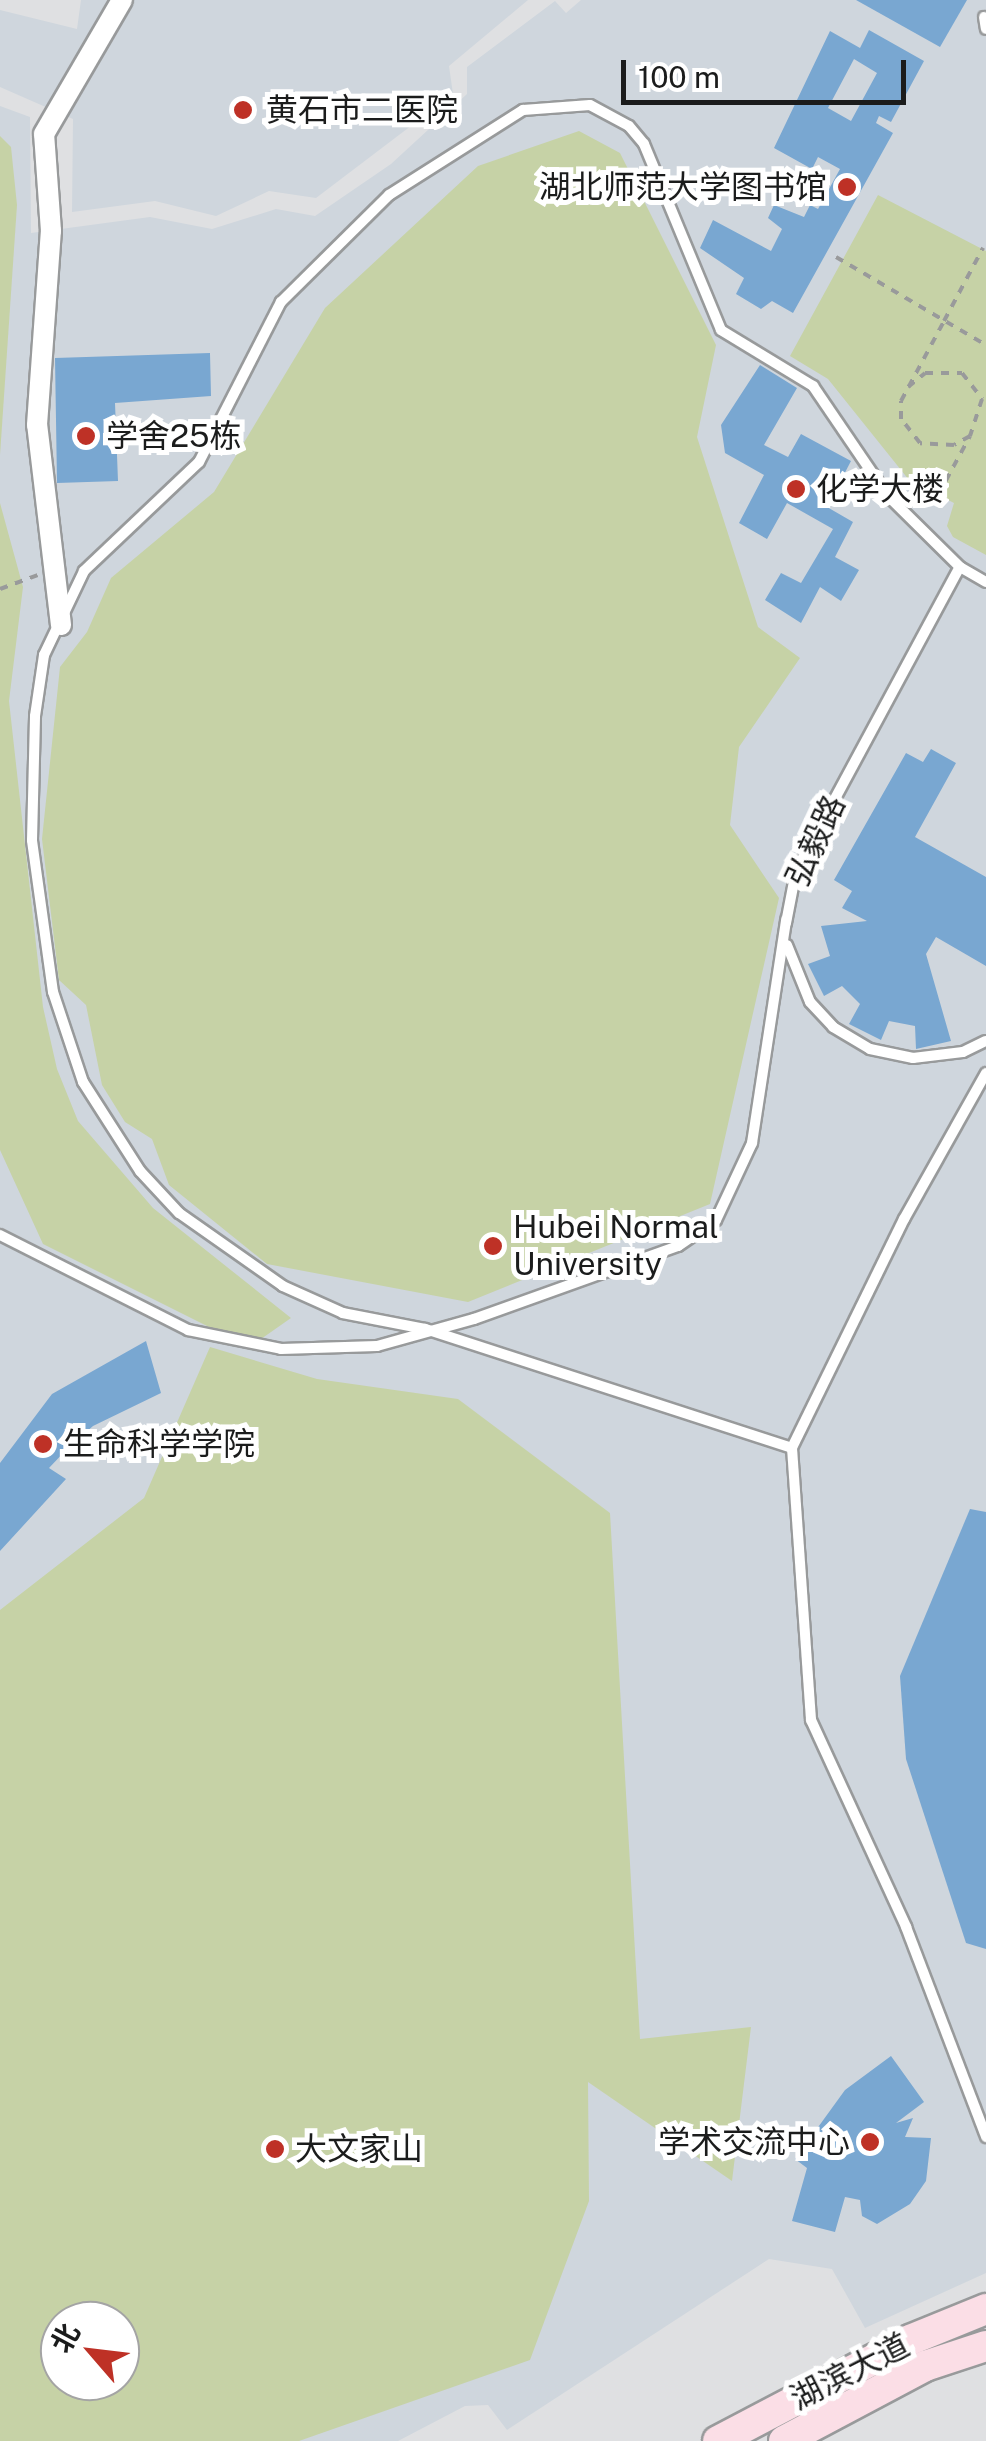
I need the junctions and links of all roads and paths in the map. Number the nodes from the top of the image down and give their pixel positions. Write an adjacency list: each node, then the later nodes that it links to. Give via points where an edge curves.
1 (122, 0): 10 (street, via 44,134 51,230 37,425)
2 (982, 248): 4 (path)
3 (836, 257): 4 (path)
4 (944, 320): 5 (path); 6 (path)
5 (986, 345)
6 (908, 387): 7 (path, via 901,419 920,443 954,445); 7 (path, via 925,372 962,373 982,399)
7 (970, 436): 8 (path)
8 (938, 495)
9 (960, 568): 11 (lane); 13 (lane, via 887,495 813,386 721,330 644,144 628,126 590,105 524,110 389,195 281,302 198,462 84,571); 14 (lane, 弘毅路, via 796,871)
10 (54, 569): 12 (path); 13 (street)
11 (986, 582)
12 (0, 589)
13 (60, 624): 18 (lane, via 44,655 35,716 32,840 52,992 83,1082 140,1171 224,1250 344,1313)
14 (786, 920): 15 (lane, 弘毅路, via 797,978 832,1027 870,1049 912,1058 963,1052); 18 (lane, via 752,1143 716,1220 678,1246 474,1319)
15 (986, 1041)
16 (986, 1073): 19 (lane, via 904,1219)
17 (0, 1235): 18 (lane, via 188,1330 280,1349 377,1346)
18 (425, 1329): 19 (lane)
19 (792, 1448): 20 (lane, via 812,1720 906,1927)
20 (986, 2137)
21 (986, 2309): 23 (main road, 湖滨大道, via 910,2340)
22 (986, 2346): 24 (main road, via 925,2366)
23 (718, 2441)
24 (784, 2441)

